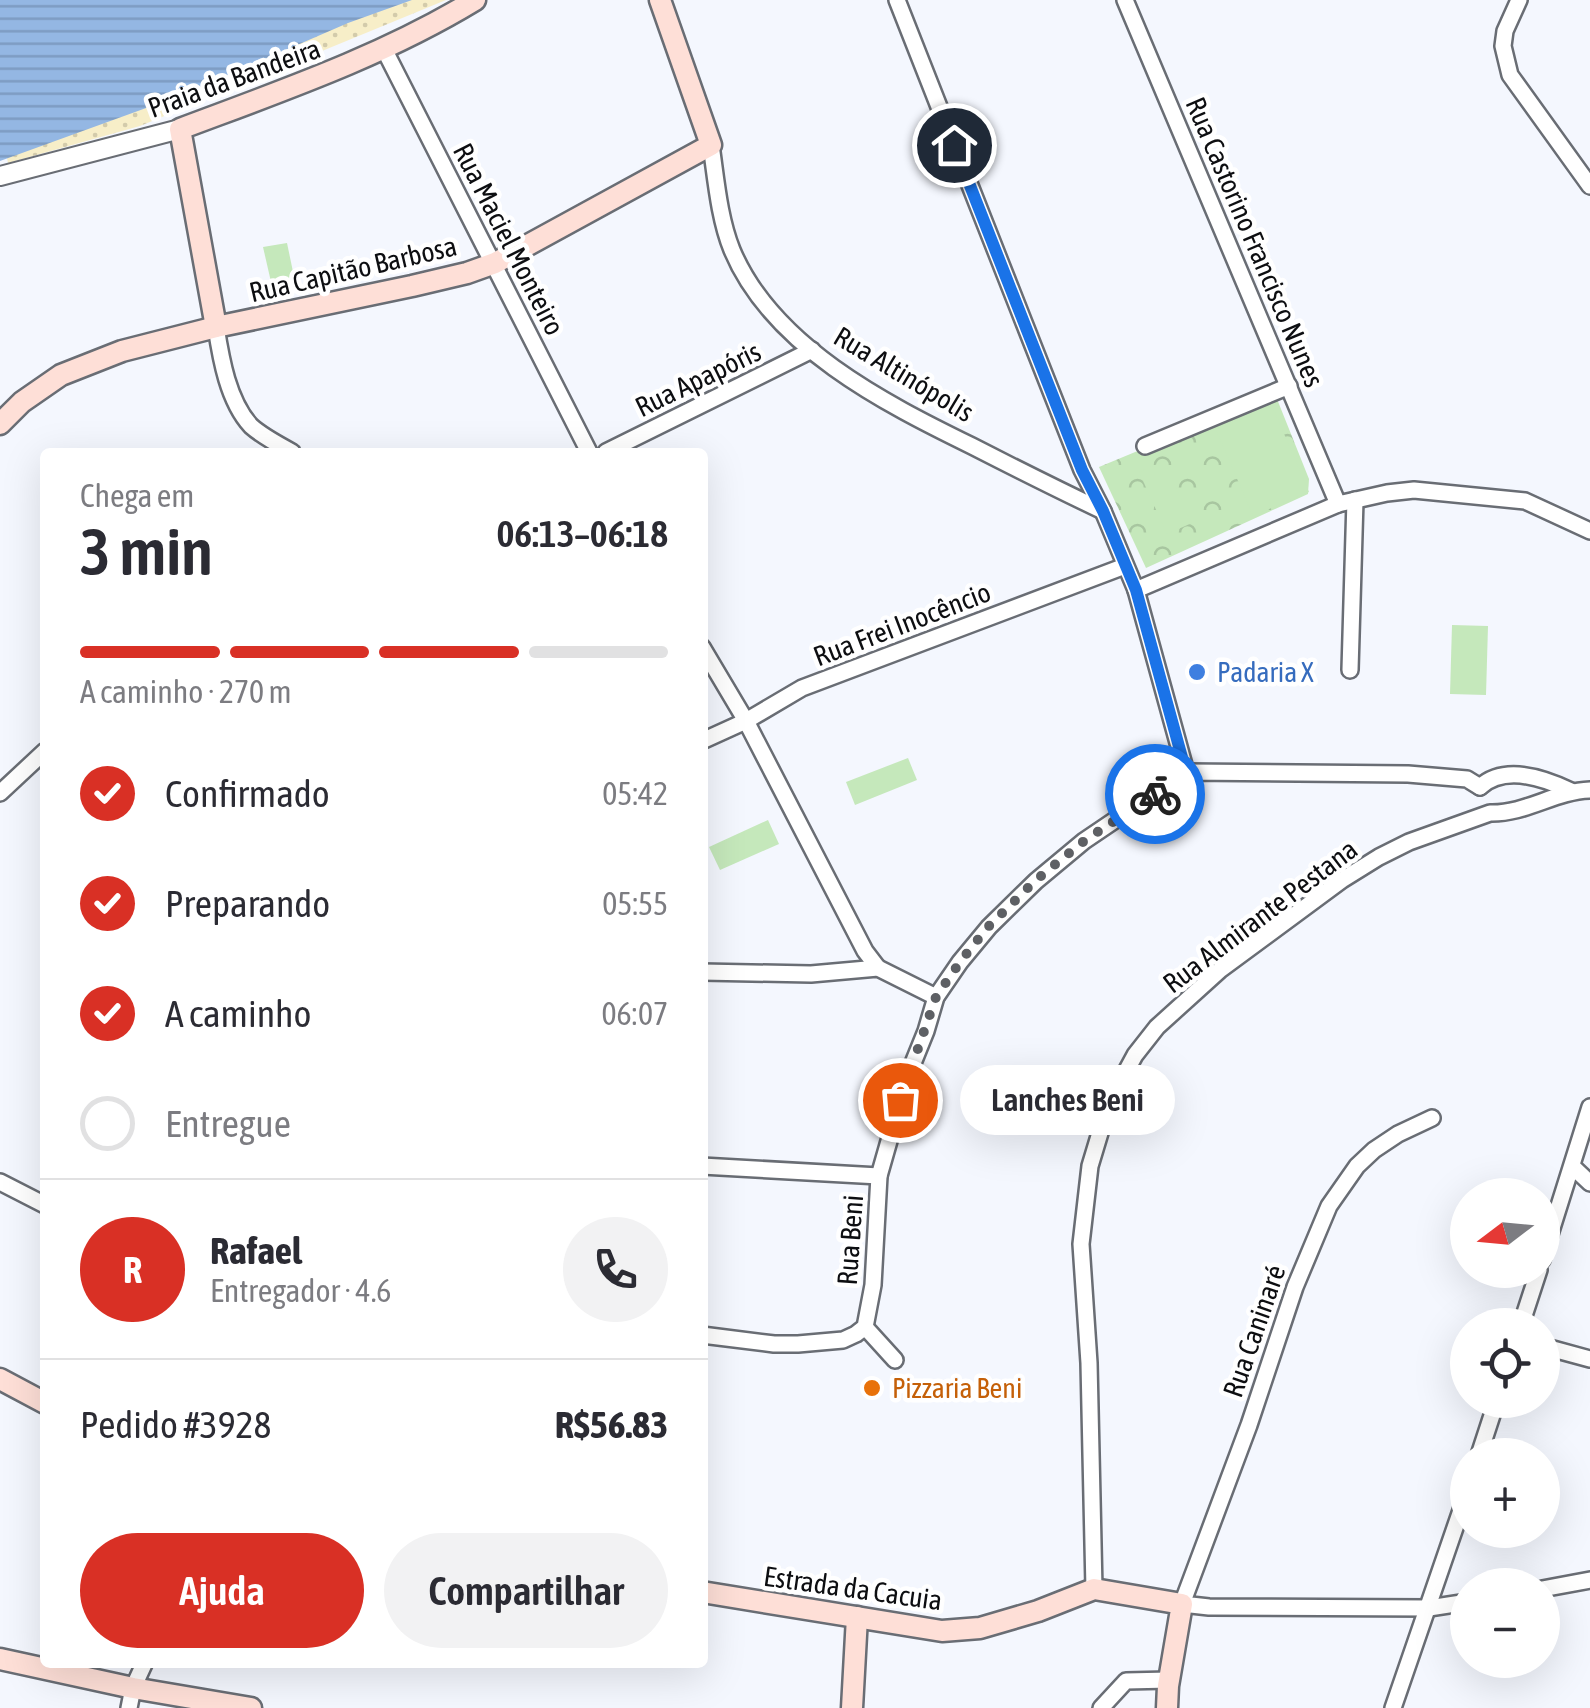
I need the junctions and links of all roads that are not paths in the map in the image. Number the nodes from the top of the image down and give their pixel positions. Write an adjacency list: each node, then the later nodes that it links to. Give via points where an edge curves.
1 (475, 0): 6 (main road, Praia da Bandeira)
2 (660, 0): 8 (main road, Rua Altinópolis)
3 (896, 0): 22 (street)
4 (1125, 0): 14 (street, Rua Castorino Francisco Nunes)
5 (1519, 0): 10 (street, via 1502,46 1510,75)
6 (384, 49): 7 (main road, Praia da Bandeira); 11 (street, Rua Maciel Monteiro)
7 (180, 130): 9 (street, Praia da Bandeira); 12 (main road)
8 (711, 145): 11 (main road, Rua Capitão Barbosa); 13 (street, Rua Altinópolis, via 732,249 770,310)
9 (0, 176)
10 (1590, 186)
11 (495, 263): 12 (main road, Rua Capitão Barbosa); 18 (street, Rua Maciel Monteiro)
12 (216, 327): 15 (main road, Rua Capitão Barbosa, via 61,375); 17 (street, via 224,371 251,426)
13 (812, 350): 19 (street, Rua Apapóris); 22 (street, Rua Altinópolis, via 906,413)
14 (1289, 386): 16 (street); 21 (street, Rua Castorino Francisco Nunes)
15 (0, 424)
16 (1146, 446)
17 (286, 448)
18 (587, 448)
19 (614, 448)
20 (1355, 500): 21 (street); 23 (street, via 1414,490 1524,501); 27 (street)
21 (1338, 504): 25 (street)
22 (1103, 511): 24 (street)
23 (1590, 530)
24 (1125, 566): 25 (street); 28 (street, Rua Frei Inocêncio, via 802,688)
25 (1136, 590): 31 (street)
26 (708, 657): 28 (street)
27 (1350, 670)
28 (746, 721): 29 (street, Rua Frei Inocêncio); 39 (street)
29 (708, 738)
30 (40, 755): 36 (street)
31 (1186, 772): 33 (street, via 1408,774 1467,779); 41 (street, Rua Beni, via 1036,880 988,927)
32 (1537, 777): 33 (street, via 1509,776); 35 (street); 37 (street, via 1542,795)
33 (1480, 787): 38 (street)
34 (1590, 790): 35 (street)
35 (1571, 791): 37 (street)
36 (0, 793)
37 (1536, 806): 38 (street, Rua Almirante Pestana)
38 (1490, 812): 61 (street, Rua Almirante Pestana, via 1379,857 1220,970 1157,1027 1109,1103 1090,1166 1082,1244)
39 (878, 968): 40 (street); 41 (street)
40 (708, 972)
41 (936, 997): 46 (street, Rua Beni)
42 (1590, 1107): 45 (street)
43 (1432, 1118): 63 (street, Rua Caninaré, via 1374,1150 1330,1206)
44 (708, 1166): 46 (street)
45 (1573, 1167): 48 (street); 50 (street)
46 (879, 1176): 51 (street, Rua Beni, via 874,1285)
47 (0, 1182): 49 (street)
48 (1590, 1183)
49 (40, 1202)
50 (1560, 1206)
51 (864, 1327): 52 (street, Rua Beni, via 843,1340 808,1344); 54 (street)
52 (708, 1336)
53 (1560, 1351): 55 (street)
54 (895, 1360)
55 (1590, 1360)
56 (0, 1379): 57 (main road)
57 (40, 1401)
58 (1450, 1544): 65 (street)
59 (1590, 1580): 60 (street)
60 (1560, 1586)
61 (1094, 1590): 63 (main road, Estrada da Cacuia); 66 (main road, Estrada da Cacuia, via 980,1628 942,1631)
62 (708, 1593): 66 (main road, Estrada da Cacuia)
63 (1182, 1604): 65 (street); 69 (main road)
64 (1450, 1605): 65 (street)
65 (1429, 1608): 75 (street)
66 (857, 1617): 72 (main road)
67 (0, 1660): 70 (main road)
68 (143, 1668): 70 (street)
69 (1169, 1680): 73 (street, via 1126,1681); 74 (main road)
70 (131, 1698): 71 (main road)
71 (250, 1708)
72 (852, 1708)
73 (1101, 1708)
74 (1167, 1708)
75 (1393, 1708)

